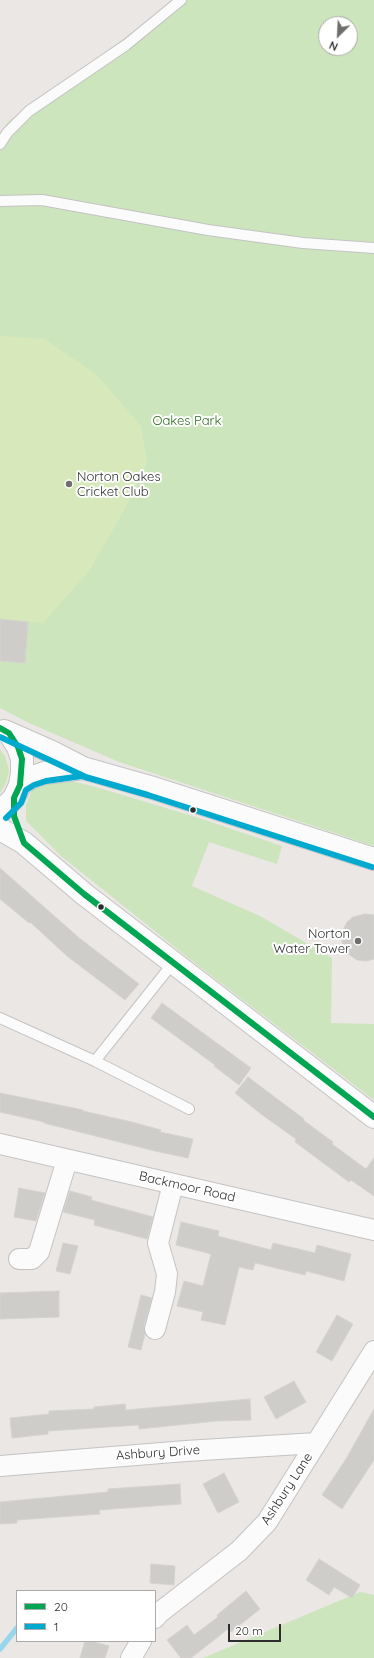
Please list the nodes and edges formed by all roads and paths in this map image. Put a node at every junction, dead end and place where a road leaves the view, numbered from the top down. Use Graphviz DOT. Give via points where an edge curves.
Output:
graph roads {
  1 [pos="181,0"];
  2 [pos="0,144"];
  3 [pos="0,201"];
  4 [pos="374,248"];
  5 [pos="4,731"];
  6 [pos="83,768"];
  7 [pos="12,798"];
  8 [pos="0,829"];
  9 [pos="24,843"];
  10 [pos="374,859"];
  11 [pos="173,963"];
  12 [pos="0,1018"];
  13 [pos="95,1061"];
  14 [pos="189,1109"];
  15 [pos="374,1117"];
  16 [pos="0,1144"];
  17 [pos="67,1160"];
  18 [pos="173,1184"];
  19 [pos="374,1230"];
  20 [pos="19,1259"];
  21 [pos="155,1329"];
  22 [pos="374,1351"];
  23 [pos="316,1443"];
  24 [pos="0,1466"];
  25 [pos="156,1617"];
  26 [pos="139,1642"];
  27 [pos="131,1658"];
  1 -- 2 [label="lane" via="126,45 29,111"];
  3 -- 4 [label="lane" via="42,200 208,230 303,243"];
  5 -- 6 [label="street"];
  5 -- 7 [label="street" via="18,747 22,759 22,773"];
  6 -- 7 [label="street" via="44,773 30,778"];
  6 -- 10 [label="street" via="150,786"];
  7 -- 9 [label="street" via="15,823"];
  8 -- 9 [label="street"];
  9 -- 11 [label="street" via="84,894"];
  11 -- 13 [label="lane"];
  11 -- 15 [label="street"];
  12 -- 13 [label="lane"];
  13 -- 14 [label="lane"];
  16 -- 17 [label="street, Backmoor Road"];
  17 -- 18 [label="street, Backmoor Road"];
  17 -- 20 [label="street" via="39,1252 32,1259"];
  18 -- 19 [label="street, Backmoor Road"];
  18 -- 21 [label="street" via="158,1243 167,1274"];
  22 -- 23 [label="street, Ashbury Lane"];
  23 -- 24 [label="street, Ashbury Drive"];
  23 -- 25 [label="street, Ashbury Lane" via="267,1522 239,1551"];
  26 -- 27 [label="street"];
}
